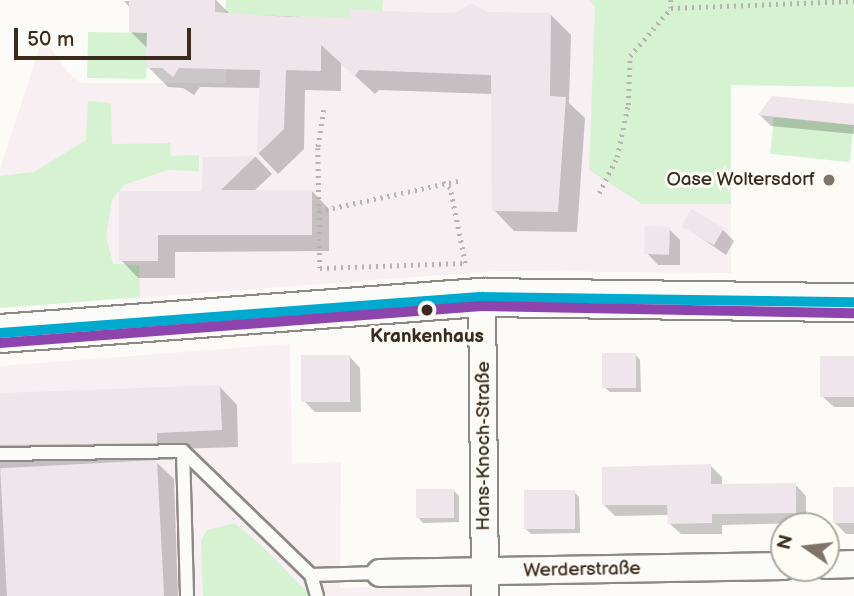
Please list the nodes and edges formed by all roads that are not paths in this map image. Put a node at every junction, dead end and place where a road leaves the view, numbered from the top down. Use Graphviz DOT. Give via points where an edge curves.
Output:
graph roads {
  1 [pos="482,297"];
  2 [pos="854,302"];
  3 [pos="0,333"];
  4 [pos="183,451"];
  5 [pos="0,454"];
  6 [pos="770,567"];
  7 [pos="380,573"];
  8 [pos="311,575"];
  9 [pos="485,584"];
  10 [pos="187,596"];
  11 [pos="317,596"];
  1 -- 2 [label="street"];
  1 -- 3 [label="street"];
  1 -- 9 [label="street, Hans-Knoch-Straße"];
  4 -- 5 [label="lane"];
  4 -- 8 [label="lane"];
  4 -- 10 [label="lane"];
  6 -- 9 [label="street, Werderstraße"];
  7 -- 8 [label="lane"];
  7 -- 9 [label="street, Werderstraße"];
  8 -- 11 [label="lane"];
}
